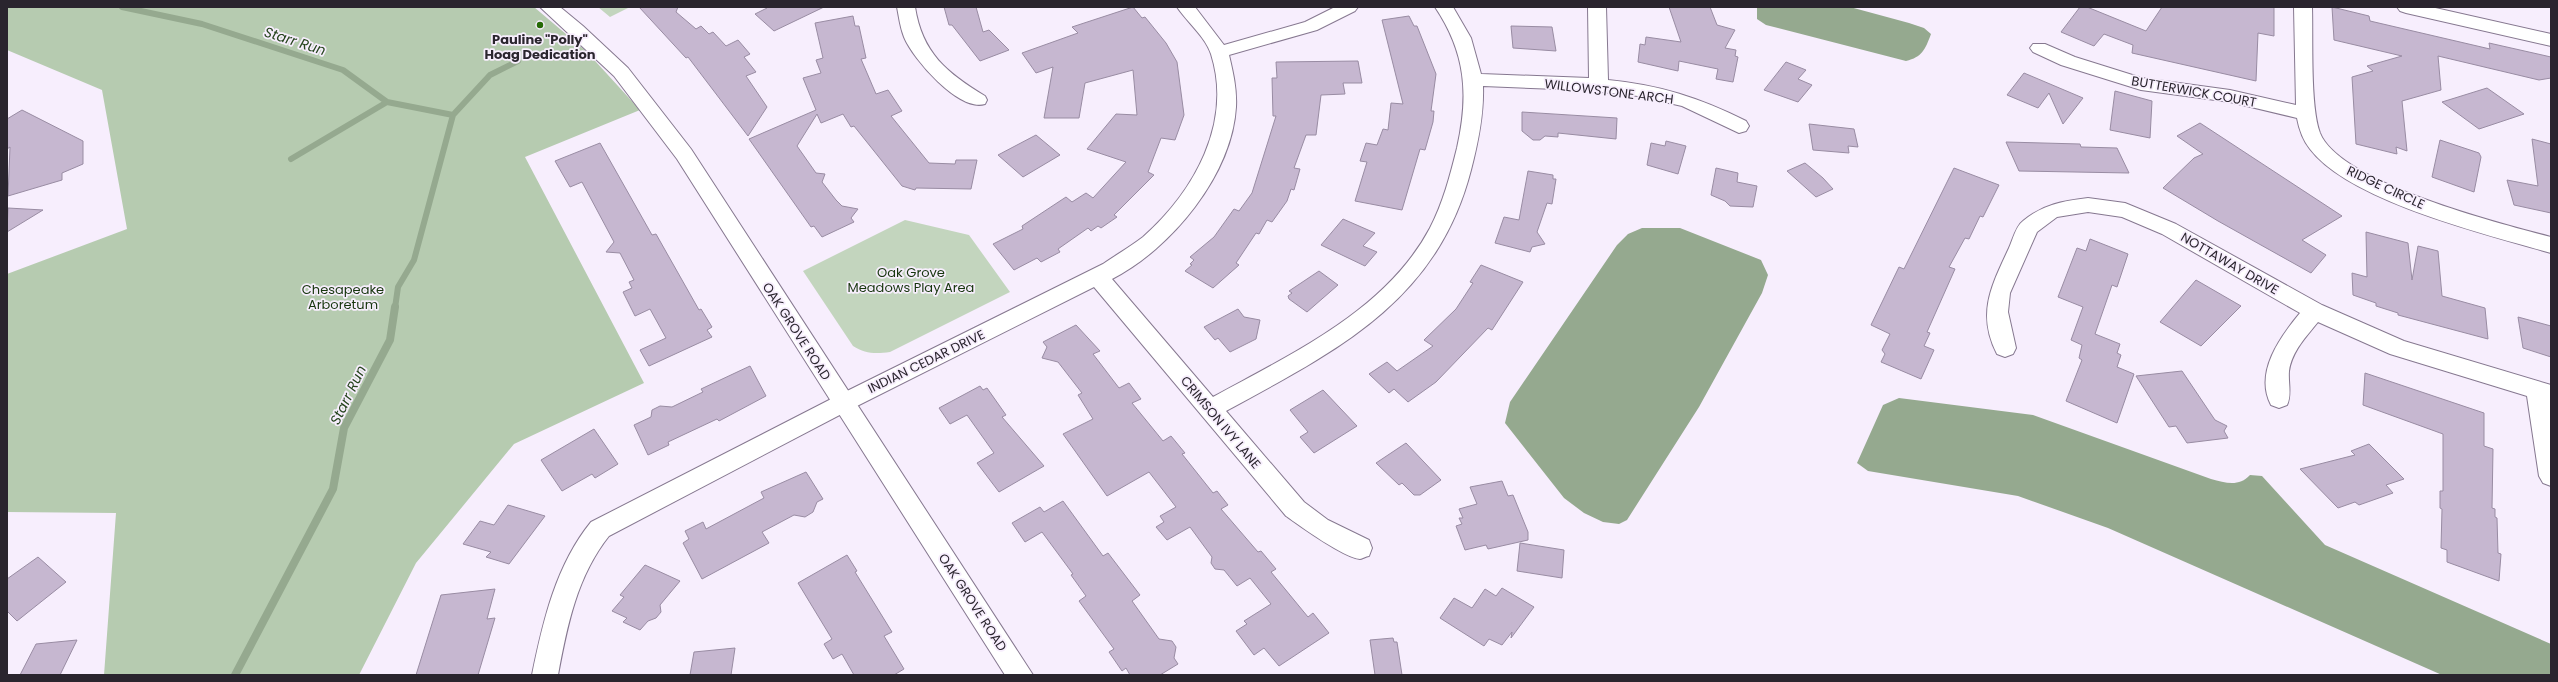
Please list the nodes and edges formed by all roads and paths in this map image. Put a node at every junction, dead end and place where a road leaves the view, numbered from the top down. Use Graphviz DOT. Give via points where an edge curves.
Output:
graph roads {
  1 [pos="549,7"];
  2 [pos="906,7"];
  3 [pos="1186,7"];
  4 [pos="1349,7"];
  5 [pos="1444,7"];
  6 [pos="1597,7"];
  7 [pos="2303,7"];
  8 [pos="2406,7"];
  9 [pos="2551,40"];
  10 [pos="2039,48"];
  11 [pos="1220,52"];
  12 [pos="1474,80"];
  13 [pos="1598,87"];
  14 [pos="978,100"];
  15 [pos="2306,114"];
  16 [pos="1739,126"];
  17 [pos="2551,245"];
  18 [pos="1097,276"];
  19 [pos="2314,311"];
  20 [pos="2005,348"];
  21 [pos="2544,392"];
  22 [pos="2279,399"];
  23 [pos="845,402"];
  24 [pos="1210,409"];
  25 [pos="2551,476"];
  26 [pos="1360,548"];
  27 [pos="545,675"];
  28 [pos="1020,675"];
  1 -- 23 [label="street, OAK GROVE ROAD" via="621,72 657,116"];
  2 -- 14 [label="street" via="907,22 916,44 930,65 951,84"];
  3 -- 11 [label="street, INDIAN CEDAR DRIVE"];
  4 -- 11 [label="street" via="1311,26"];
  5 -- 12 [label="street" via="1461,34 1471,62"];
  6 -- 13 [label="street"];
  7 -- 15 [label="street, RIDGE CIRCLE"];
  8 -- 9 [label="street"];
  10 -- 15 [label="street, BUTTERWICK COURT" via="2068,61 2141,84 2230,96"];
  11 -- 18 [label="street, INDIAN CEDAR DRIVE" via="1227,109 1223,134 1206,173 1174,218 1149,243"];
  12 -- 13 [label="street, WILLOWSTONE ARCH" via="1554,82"];
  12 -- 24 [label="street" via="1475,101 1460,174 1447,213 1423,256 1380,302 1313,354"];
  13 -- 16 [label="street, WILLOWSTONE ARCH" via="1668,96 1691,103"];
  15 -- 17 [label="street, RIDGE CIRCLE" via="2308,130 2317,146 2355,176 2439,211"];
  18 -- 23 [label="street, INDIAN CEDAR DRIVE"];
  18 -- 24 [label="street, CRIMSON IVY LANE"];
  19 -- 20 [label="street, NOTTAWAY DRIVE" via="2169,229 2134,213 2088,205 2064,208 2038,218 2029,227 1999,293 1997,312"];
  19 -- 21 [label="street, NOTTAWAY DRIVE" via="2398,348"];
  19 -- 22 [label="street" via="2284,349 2278,364"];
  21 -- 25 [label="street"];
  23 -- 27 [label="street, INDIAN CEDAR DRIVE" via="600,530 591,538 576,563"];
  23 -- 28 [label="street, OAK GROVE ROAD"];
  24 -- 26 [label="street, CRIMSON IVY LANE" via="1295,509 1319,527"];
}
